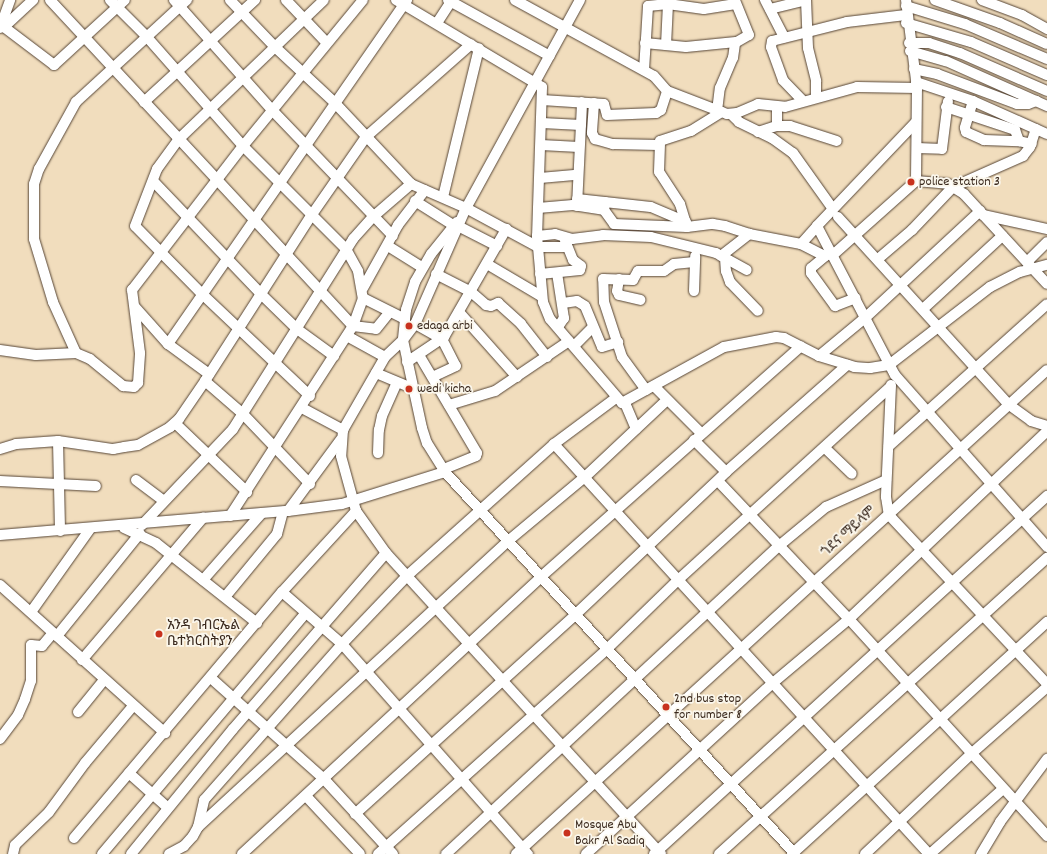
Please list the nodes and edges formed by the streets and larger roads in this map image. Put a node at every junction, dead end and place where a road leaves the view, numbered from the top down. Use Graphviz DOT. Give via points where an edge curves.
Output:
graph roads {
  1 [pos="10,0"];
  2 [pos="33,0"];
  3 [pos="50,0"];
  4 [pos="125,0"];
  5 [pos="230,0"];
  6 [pos="255,0"];
  7 [pos="286,0"];
  8 [pos="324,0"];
  9 [pos="362,0"];
  10 [pos="450,0"];
  11 [pos="515,0"];
  12 [pos="580,0"];
  13 [pos="806,0"];
  14 [pos="936,0"];
  15 [pos="983,0"];
  16 [pos="180,2"];
  17 [pos="403,2"];
  18 [pos="736,2"];
  19 [pos="664,3"];
  20 [pos="113,4"];
  21 [pos="767,4"];
  22 [pos="906,11"];
  23 [pos="242,13"];
  24 [pos="304,21"];
  25 [pos="437,23"];
  26 [pos="2,27"];
  27 [pos="565,28"];
  28 [pos="1047,29"];
  29 [pos="808,33"];
  30 [pos="146,36"];
  31 [pos="83,37"];
  32 [pos="784,37"];
  33 [pos="736,42"];
  34 [pos="211,43"];
  35 [pos="327,43"];
  36 [pos="645,43"];
  37 [pos="1047,44"];
  38 [pos="666,45"];
  39 [pos="475,46"];
  40 [pos="275,47"];
  41 [pos="910,47"];
  42 [pos="550,56"];
  43 [pos="1047,59"];
  44 [pos="111,68"];
  45 [pos="914,69"];
  46 [pos="644,70"];
  47 [pos="177,72"];
  48 [pos="302,73"];
  49 [pos="1047,75"];
  50 [pos="242,78"];
  51 [pos="535,83"];
  52 [pos="1029,83"];
  53 [pos="916,85"];
  54 [pos="667,91"];
  55 [pos="1047,91"];
  56 [pos="950,93"];
  57 [pos="1023,95"];
  58 [pos="816,97"];
  59 [pos="542,100"];
  60 [pos="1003,100"];
  61 [pos="803,101"];
  62 [pos="973,101"];
  63 [pos="1036,101"];
  64 [pos="144,102"];
  65 [pos="582,102"];
  66 [pos="335,103"];
  67 [pos="594,103"];
  68 [pos="1047,106"];
  69 [pos="777,107"];
  70 [pos="946,107"];
  71 [pos="212,109"];
  72 [pos="273,111"];
  73 [pos="719,112"];
  74 [pos="997,112"];
  75 [pos="732,115"];
  76 [pos="969,116"];
  77 [pos="916,122"];
  78 [pos="542,124"];
  79 [pos="581,124"];
  80 [pos="592,124"];
  81 [pos="777,126"];
  82 [pos="1036,129"];
  83 [pos="758,132"];
  84 [pos="1047,134"];
  85 [pos="366,137"];
  86 [pos="178,140"];
  87 [pos="837,141"];
  88 [pos="1018,141"];
  89 [pos="306,144"];
  90 [pos="1032,144"];
  91 [pos="542,145"];
  92 [pos="659,145"];
  93 [pos="243,146"];
  94 [pos="579,147"];
  95 [pos="917,148"];
  96 [pos="577,175"];
  97 [pos="336,178"];
  98 [pos="540,178"];
  99 [pos="216,181"];
  100 [pos="916,181"];
  101 [pos="154,182"];
  102 [pos="279,183"];
  103 [pos="411,184"];
  104 [pos="953,187"];
  105 [pos="426,190"];
  106 [pos="443,197"];
  107 [pos="414,201"];
  108 [pos="577,203"];
  109 [pos="604,206"];
  110 [pos="466,208"];
  111 [pos="538,208"];
  112 [pos="836,213"];
  113 [pos="982,213"];
  114 [pos="311,216"];
  115 [pos="374,216"];
  116 [pos="190,218"];
  117 [pos="253,221"];
  118 [pos="457,223"];
  119 [pos="687,225"];
  120 [pos="652,226"];
  121 [pos="817,226"];
  122 [pos="506,229"];
  123 [pos="1047,229"];
  124 [pos="749,234"];
  125 [pos="854,234"];
  126 [pos="393,236"];
  127 [pos="537,236"];
  128 [pos="1002,236"];
  129 [pos="651,238"];
  130 [pos="565,242"];
  131 [pos="1047,242"];
  132 [pos="801,244"];
  133 [pos="388,246"];
  134 [pos="497,246"];
  135 [pos="538,247"];
  136 [pos="696,248"];
  137 [pos="346,250"];
  138 [pos="162,254"];
  139 [pos="830,254"];
  140 [pos="287,256"];
  141 [pos="723,257"];
  142 [pos="227,258"];
  143 [pos="878,260"];
  144 [pos="694,262"];
  145 [pos="487,264"];
  146 [pos="1030,265"];
  147 [pos="1047,265"];
  148 [pos="422,267"];
  149 [pos="746,270"];
  150 [pos="557,273"];
  151 [pos="436,274"];
  152 [pos="540,274"];
  153 [pos="619,279"];
  154 [pos="1047,284"];
  155 [pos="900,285"];
  156 [pos="321,291"];
  157 [pos="470,291"];
  158 [pos="694,291"];
  159 [pos="363,293"];
  160 [pos="202,294"];
  161 [pos="262,295"];
  162 [pos="542,296"];
  163 [pos="856,298"];
  164 [pos="640,300"];
  165 [pos="562,302"];
  166 [pos="604,302"];
  167 [pos="1047,304"];
  168 [pos="135,307"];
  169 [pos="923,309"];
  170 [pos="758,311"];
  171 [pos="390,312"];
  172 [pos="459,312"];
  173 [pos="588,312"];
  174 [pos="866,318"];
  175 [pos="405,319"];
  176 [pos="415,324"];
  177 [pos="353,326"];
  178 [pos="558,327"];
  179 [pos="940,327"];
  180 [pos="592,328"];
  181 [pos="298,329"];
  182 [pos="239,330"];
  183 [pos="347,336"];
  184 [pos="442,339"];
  185 [pos="403,340"];
  186 [pos="618,342"];
  187 [pos="572,343"];
  188 [pos="168,344"];
  189 [pos="801,346"];
  190 [pos="0,350"];
  191 [pos="76,353"];
  192 [pos="419,355"];
  193 [pos="334,356"];
  194 [pos="819,356"];
  195 [pos="385,357"];
  196 [pos="547,357"];
  197 [pos="407,362"];
  198 [pos="275,364"];
  199 [pos="847,365"];
  200 [pos="889,365"];
  201 [pos="976,367"];
  202 [pos="1047,370"];
  203 [pos="376,373"];
  204 [pos="894,375"];
  205 [pos="207,377"];
  206 [pos="432,377"];
  207 [pos="517,377"];
  208 [pos="396,384"];
  209 [pos="890,387"];
  210 [pos="650,388"];
  211 [pos="414,389"];
  212 [pos="310,396"];
  213 [pos="667,400"];
  214 [pos="621,401"];
  215 [pos="1008,404"];
  216 [pos="449,405"];
  217 [pos="302,408"];
  218 [pos="927,412"];
  219 [pos="243,414"];
  220 [pos="175,423"];
  221 [pos="1047,426"];
  222 [pos="636,429"];
  223 [pos="1047,431"];
  224 [pos="342,435"];
  225 [pos="698,436"];
  226 [pos="58,441"];
  227 [pos="554,444"];
  228 [pos="275,446"];
  229 [pos="889,446"];
  230 [pos="825,448"];
  231 [pos="0,449"];
  232 [pos="960,450"];
  233 [pos="378,453"];
  234 [pos="208,456"];
  235 [pos="444,471"];
  236 [pos="726,472"];
  237 [pos="852,474"];
  238 [pos="586,476"];
  239 [pos="136,480"];
  240 [pos="886,480"];
  241 [pos="0,481"];
  242 [pos="718,481"];
  243 [pos="58,483"];
  244 [pos="990,483"];
  245 [pos="310,484"];
  246 [pos="96,486"];
  247 [pos="247,492"];
  248 [pos="1047,496"];
  249 [pos="164,501"];
  250 [pos="354,506"];
  251 [pos="480,509"];
  252 [pos="285,512"];
  253 [pos="616,512"];
  254 [pos="261,514"];
  255 [pos="750,514"];
  256 [pos="889,515"];
  257 [pos="230,516"];
  258 [pos="203,518"];
  259 [pos="1022,519"];
  260 [pos="90,529"];
  261 [pos="141,529"];
  262 [pos="60,531"];
  263 [pos="0,535"];
  264 [pos="508,541"];
  265 [pos="780,545"];
  266 [pos="647,546"];
  267 [pos="1047,547"];
  268 [pos="921,549"];
  269 [pos="386,553"];
  270 [pos="171,554"];
  271 [pos="1047,558"];
  272 [pos="406,576"];
  273 [pos="542,576"];
  274 [pos="203,580"];
  275 [pos="678,580"];
  276 [pos="814,583"];
  277 [pos="952,583"];
  278 [pos="0,585"];
  279 [pos="282,592"];
  280 [pos="225,598"];
  281 [pos="437,608"];
  282 [pos="31,612"];
  283 [pos="708,613"];
  284 [pos="305,614"];
  285 [pos="983,614"];
  286 [pos="575,615"];
  287 [pos="849,619"];
  288 [pos="1047,622"];
  289 [pos="257,623"];
  290 [pos="321,627"];
  291 [pos="55,635"];
  292 [pos="470,643"];
  293 [pos="342,644"];
  294 [pos="743,648"];
  295 [pos="607,649"];
  296 [pos="1016,650"];
  297 [pos="879,651"];
  298 [pos="82,660"];
  299 [pos="367,673"];
  300 [pos="211,678"];
  301 [pos="636,679"];
  302 [pos="104,680"];
  303 [pos="503,680"];
  304 [pos="774,682"];
  305 [pos="908,684"];
  306 [pos="1047,684"];
  307 [pos="1047,687"];
  308 [pos="233,699"];
  309 [pos="133,706"];
  310 [pos="399,709"];
  311 [pos="78,712"];
  312 [pos="248,712"];
  313 [pos="533,714"];
  314 [pos="669,714"];
  315 [pos="940,717"];
  316 [pos="805,718"];
  317 [pos="269,728"];
  318 [pos="165,733"];
  319 [pos="0,739"];
  320 [pos="288,745"];
  321 [pos="562,746"];
  322 [pos="430,747"];
  323 [pos="834,750"];
  324 [pos="702,751"];
  325 [pos="971,754"];
  326 [pos="1047,759"];
  327 [pos="128,773"];
  328 [pos="324,779"];
  329 [pos="460,779"];
  330 [pos="596,782"];
  331 [pos="733,784"];
  332 [pos="867,785"];
  333 [pos="1003,789"];
  334 [pos="154,795"];
  335 [pos="306,796"];
  336 [pos="1015,802"];
  337 [pos="168,808"];
  338 [pos="490,813"];
  339 [pos="355,814"];
  340 [pos="761,816"];
  341 [pos="628,817"];
  342 [pos="900,822"];
  343 [pos="198,827"];
  344 [pos="1047,836"];
  345 [pos="74,838"];
  346 [pos="390,851"];
  347 [pos="522,852"];
  348 [pos="657,853"];
  349 [pos="13,854"];
  350 [pos="102,854"];
  351 [pos="131,854"];
  352 [pos="169,854"];
  353 [pos="242,854"];
  354 [pos="360,854"];
  355 [pos="378,854"];
  356 [pos="446,854"];
  357 [pos="586,854"];
  358 [pos="719,854"];
  359 [pos="793,854"];
  360 [pos="865,854"];
  361 [pos="929,854"];
  362 [pos="981,854"];
  1 -- 26 [label="street"];
  2 -- 26 [label="street"];
  3 -- 31 [label="street"];
  4 -- 20 [label="street"];
  5 -- 23 [label="street"];
  6 -- 23 [label="street"];
  7 -- 24 [label="street"];
  8 -- 24 [label="street"];
  9 -- 35 [label="street"];
  10 -- 25 [label="street"];
  10 -- 42 [label="street"];
  11 -- 27 [label="street"];
  12 -- 27 [label="street"];
  13 -- 21 [label="street"];
  13 -- 29 [label="street"];
  14 -- 37 [label="street" via="1000,23"];
  15 -- 28 [label="street" via="1022,15"];
  16 -- 30 [label="street"];
  16 -- 34 [label="street"];
  17 -- 25 [label="street"];
  17 -- 66 [label="street"];
  18 -- 19 [label="street" via="704,9"];
  18 -- 33 [label="street" via="749,33 747,38"];
  19 -- 36 [label="street" via="648,6"];
  19 -- 38 [label="street"];
  20 -- 30 [label="street"];
  20 -- 31 [label="street"];
  21 -- 32 [label="street"];
  22 -- 29 [label="street" via="847,22"];
  22 -- 41 [label="street"];
  22 -- 43 [label="street" via="965,24"];
  22 -- 49 [label="street"];
  23 -- 34 [label="street"];
  23 -- 40 [label="street"];
  24 -- 35 [label="street"];
  24 -- 40 [label="street"];
  25 -- 39 [label="street"];
  26 -- 31 [label="street" via="54,65"];
  27 -- 42 [label="street"];
  27 -- 46 [label="street"];
  29 -- 32 [label="street"];
  29 -- 58 [label="street"];
  30 -- 44 [label="street"];
  30 -- 47 [label="street"];
  31 -- 44 [label="street"];
  32 -- 61 [label="street" via="772,41 771,47 783,80"];
  33 -- 38 [label="street" via="686,47"];
  33 -- 73 [label="street" via="733,58 720,88"];
  34 -- 47 [label="street"];
  34 -- 50 [label="street"];
  35 -- 48 [label="street"];
  36 -- 38 [label="street"];
  36 -- 46 [label="street"];
  39 -- 51 [label="street"];
  39 -- 85 [label="street"];
  39 -- 106 [label="street"];
  40 -- 48 [label="street"];
  40 -- 50 [label="street"];
  41 -- 45 [label="street"];
  41 -- 52 [label="street" via="929,44 960,53"];
  41 -- 57 [label="street"];
  42 -- 51 [label="street"];
  44 -- 64 [label="street"];
  44 -- 191 [label="street" via="76,102 39,169 34,184 34,239 53,302"];
  45 -- 53 [label="street"];
  45 -- 60 [label="street" via="937,74"];
  46 -- 54 [label="street" via="654,76"];
  47 -- 64 [label="street"];
  47 -- 71 [label="street"];
  48 -- 66 [label="street"];
  48 -- 72 [label="street"];
  50 -- 71 [label="street"];
  50 -- 72 [label="street"];
  51 -- 59 [label="street" via="542,87"];
  51 -- 110 [label="street"];
  52 -- 55 [label="street"];
  52 -- 57 [label="street"];
  53 -- 56 [label="street"];
  53 -- 58 [label="street" via="857,87"];
  53 -- 77 [label="street"];
  54 -- 67 [label="street" via="659,112 607,115 606,105"];
  54 -- 73 [label="street"];
  56 -- 62 [label="street"];
  56 -- 70 [label="street"];
  57 -- 63 [label="street"];
  58 -- 61 [label="street"];
  59 -- 65 [label="street"];
  59 -- 78 [label="street"];
  60 -- 63 [label="street" via="1024,105"];
  60 -- 74 [label="street"];
  61 -- 69 [label="street"];
  62 -- 74 [label="street"];
  62 -- 76 [label="street"];
  63 -- 68 [label="street"];
  64 -- 86 [label="street"];
  65 -- 67 [label="street"];
  65 -- 79 [label="street"];
  66 -- 85 [label="street"];
  66 -- 89 [label="street"];
  67 -- 80 [label="street"];
  69 -- 75 [label="street" via="758,104"];
  69 -- 81 [label="street"];
  70 -- 76 [label="street"];
  70 -- 95 [label="street" via="942,149"];
  71 -- 86 [label="street"];
  71 -- 93 [label="street"];
  72 -- 89 [label="street"];
  72 -- 93 [label="street"];
  73 -- 75 [label="street"];
  73 -- 92 [label="street" via="691,131 663,139"];
  74 -- 82 [label="street"];
  75 -- 83 [label="street" via="739,122"];
  76 -- 88 [label="street" via="1015,130"];
  76 -- 88 [label="street" via="964,130 973,136 990,141"];
  77 -- 95 [label="street"];
  77 -- 112 [label="street"];
  78 -- 79 [label="street"];
  78 -- 91 [label="street"];
  79 -- 80 [label="street"];
  79 -- 94 [label="street"];
  80 -- 92 [label="street" via="593,136 602,142"];
  81 -- 83 [label="street"];
  81 -- 87 [label="street" via="802,129"];
  82 -- 84 [label="street"];
  82 -- 90 [label="street"];
  83 -- 112 [label="street" via="793,153"];
  85 -- 97 [label="street"];
  85 -- 103 [label="street"];
  86 -- 99 [label="street"];
  86 -- 101 [label="street" via="160,163"];
  88 -- 90 [label="street"];
  89 -- 97 [label="street"];
  89 -- 102 [label="street"];
  90 -- 104 [label="street" via="1023,156"];
  91 -- 94 [label="street"];
  91 -- 98 [label="street"];
  92 -- 119 [label="street" via="659,172 676,196"];
  93 -- 99 [label="street"];
  93 -- 102 [label="street"];
  94 -- 96 [label="street"];
  95 -- 100 [label="street"];
  96 -- 98 [label="street"];
  96 -- 108 [label="street"];
  97 -- 114 [label="street"];
  97 -- 115 [label="street"];
  98 -- 111 [label="street"];
  99 -- 116 [label="street"];
  99 -- 117 [label="street"];
  100 -- 104 [label="street"];
  100 -- 125 [label="street"];
  101 -- 116 [label="street"];
  101 -- 138 [label="street" via="135,226"];
  102 -- 114 [label="street"];
  102 -- 117 [label="street"];
  103 -- 105 [label="street"];
  103 -- 115 [label="street"];
  104 -- 113 [label="street"];
  104 -- 143 [label="street" via="918,225"];
  105 -- 106 [label="street"];
  105 -- 107 [label="street"];
  106 -- 110 [label="street"];
  107 -- 118 [label="street"];
  107 -- 126 [label="street"];
  108 -- 109 [label="street"];
  108 -- 111 [label="street"];
  109 -- 119 [label="street" via="651,208"];
  109 -- 120 [label="street" via="614,224"];
  110 -- 118 [label="street"];
  110 -- 122 [label="street"];
  111 -- 127 [label="street"];
  112 -- 121 [label="street"];
  112 -- 125 [label="street"];
  113 -- 123 [label="street"];
  113 -- 128 [label="street"];
  113 -- 155 [label="street"];
  114 -- 137 [label="street"];
  114 -- 140 [label="street"];
  115 -- 126 [label="street"];
  115 -- 137 [label="street"];
  116 -- 138 [label="street"];
  116 -- 142 [label="street"];
  117 -- 140 [label="street"];
  117 -- 142 [label="street"];
  118 -- 134 [label="street"];
  118 -- 148 [label="street"];
  118 -- 151 [label="street"];
  119 -- 120 [label="street"];
  119 -- 124 [label="street" via="713,224"];
  120 -- 129 [label="street"];
  121 -- 132 [label="street"];
  121 -- 139 [label="street"];
  122 -- 134 [label="street"];
  122 -- 135 [label="street"];
  124 -- 132 [label="street"];
  124 -- 141 [label="street"];
  125 -- 139 [label="street"];
  125 -- 143 [label="street"];
  126 -- 133 [label="street"];
  127 -- 130 [label="street" via="554,234"];
  127 -- 135 [label="street"];
  128 -- 146 [label="street"];
  128 -- 169 [label="street"];
  129 -- 130 [label="street" via="603,235"];
  129 -- 136 [label="street"];
  130 -- 135 [label="street"];
  130 -- 150 [label="street" via="573,260 580,264 581,269"];
  131 -- 146 [label="street"];
  132 -- 139 [label="street"];
  133 -- 148 [label="street"];
  133 -- 159 [label="street"];
  134 -- 145 [label="street"];
  135 -- 152 [label="street"];
  136 -- 141 [label="street"];
  136 -- 144 [label="street"];
  137 -- 156 [label="street"];
  137 -- 159 [label="street" via="358,271"];
  138 -- 160 [label="street"];
  138 -- 168 [label="street" via="132,290"];
  139 -- 163 [label="street"];
  139 -- 163 [label="street" via="810,271 835,306"];
  140 -- 156 [label="street"];
  140 -- 161 [label="street"];
  141 -- 149 [label="street"];
  141 -- 170 [label="street" via="730,282"];
  142 -- 160 [label="street"];
  142 -- 161 [label="street"];
  143 -- 155 [label="street"];
  144 -- 153 [label="street" via="674,264 664,271 638,271 633,280"];
  144 -- 158 [label="street"];
  145 -- 157 [label="street"];
  145 -- 162 [label="street"];
  146 -- 147 [label="street"];
  146 -- 154 [label="street"];
  146 -- 179 [label="street" via="990,287"];
  148 -- 175 [label="street" via="409,298"];
  150 -- 152 [label="street"];
  150 -- 165 [label="street"];
  151 -- 157 [label="street"];
  151 -- 176 [label="street"];
  152 -- 162 [label="street"];
  153 -- 164 [label="street" via="619,295"];
  153 -- 166 [label="street" via="603,279"];
  155 -- 169 [label="street"];
  155 -- 174 [label="street"];
  156 -- 177 [label="street"];
  156 -- 181 [label="street"];
  157 -- 172 [label="street"];
  157 -- 196 [label="street" via="486,305 491,306 497,302 507,310"];
  159 -- 171 [label="street"];
  159 -- 177 [label="street"];
  160 -- 182 [label="street"];
  160 -- 188 [label="street"];
  161 -- 181 [label="street"];
  161 -- 182 [label="street"];
  162 -- 178 [label="street" via="546,312"];
  163 -- 174 [label="street"];
  165 -- 173 [label="street" via="579,302"];
  165 -- 178 [label="street" via="564,318"];
  166 -- 173 [label="street"];
  166 -- 186 [label="street"];
  167 -- 201 [label="street"];
  168 -- 188 [label="street"];
  168 -- 191 [label="street" via="140,353 138,383 134,387 123,386 90,358"];
  169 -- 179 [label="street"];
  171 -- 175 [label="street"];
  171 -- 177 [label="street" via="376,328"];
  172 -- 184 [label="street"];
  172 -- 207 [label="street"];
  173 -- 180 [label="street"];
  174 -- 194 [label="street"];
  174 -- 200 [label="street"];
  175 -- 185 [label="street"];
  176 -- 184 [label="street"];
  176 -- 185 [label="street"];
  177 -- 183 [label="street"];
  178 -- 187 [label="street"];
  179 -- 200 [label="street"];
  179 -- 201 [label="street"];
  180 -- 186 [label="street" via="603,348"];
  180 -- 187 [label="street"];
  181 -- 193 [label="street"];
  181 -- 198 [label="street"];
  182 -- 198 [label="street"];
  182 -- 205 [label="street"];
  183 -- 193 [label="street"];
  183 -- 195 [label="street"];
  184 -- 192 [label="street"];
  184 -- 206 [label="street" via="456,367"];
  185 -- 195 [label="street"];
  185 -- 197 [label="street"];
  186 -- 210 [label="street" via="624,359"];
  187 -- 196 [label="street"];
  187 -- 214 [label="street"];
  188 -- 205 [label="street"];
  189 -- 194 [label="street"];
  189 -- 210 [label="street" via="779,337 731,345"];
  189 -- 225 [label="street"];
  190 -- 191 [label="street" via="25,355"];
  192 -- 197 [label="street"];
  192 -- 206 [label="street"];
  193 -- 212 [label="street"];
  194 -- 199 [label="street"];
  195 -- 203 [label="street"];
  196 -- 207 [label="street"];
  197 -- 211 [label="street"];
  198 -- 212 [label="street"];
  198 -- 219 [label="street"];
  199 -- 200 [label="street" via="870,368"];
  199 -- 236 [label="street"];
  200 -- 204 [label="street"];
  201 -- 215 [label="street"];
  201 -- 218 [label="street"];
  202 -- 215 [label="street, ጎደና ማይላም"];
  203 -- 208 [label="street"];
  203 -- 224 [label="street"];
  204 -- 209 [label="street"];
  204 -- 218 [label="street"];
  205 -- 219 [label="street"];
  205 -- 220 [label="street"];
  206 -- 216 [label="street"];
  207 -- 216 [label="street" via="495,391"];
  208 -- 211 [label="street"];
  208 -- 233 [label="street" via="382,416"];
  209 -- 229 [label="street"];
  209 -- 230 [label="street"];
  210 -- 213 [label="street"];
  210 -- 214 [label="street"];
  211 -- 235 [label="street" via="427,443"];
  212 -- 217 [label="street"];
  213 -- 222 [label="street"];
  213 -- 225 [label="street"];
  214 -- 222 [label="street"];
  214 -- 227 [label="street"];
  215 -- 221 [label="street" via="1031,421"];
  215 -- 232 [label="street, ጎደና ማይላም"];
  216 -- 235 [label="street" via="477,455"];
  217 -- 224 [label="street"];
  217 -- 228 [label="street"];
  218 -- 229 [label="street"];
  218 -- 232 [label="street"];
  219 -- 228 [label="street"];
  219 -- 234 [label="street"];
  220 -- 226 [label="street" via="148,440 124,447"];
  220 -- 234 [label="street"];
  222 -- 238 [label="street"];
  223 -- 244 [label="street"];
  224 -- 245 [label="street"];
  224 -- 250 [label="street" via="340,456"];
  225 -- 236 [label="street"];
  225 -- 253 [label="street"];
  226 -- 231 [label="street" via="16,444"];
  226 -- 243 [label="street"];
  227 -- 238 [label="street"];
  227 -- 251 [label="street"];
  228 -- 245 [label="street"];
  228 -- 247 [label="street"];
  229 -- 240 [label="street"];
  230 -- 237 [label="street"];
  230 -- 255 [label="street"];
  232 -- 244 [label="street"];
  232 -- 256 [label="street, ጎደና ማይላም"];
  234 -- 247 [label="street"];
  234 -- 249 [label="street"];
  235 -- 250 [label="street"];
  235 -- 251 [label="street"];
  236 -- 242 [label="street"];
  238 -- 253 [label="street"];
  238 -- 264 [label="street"];
  239 -- 249 [label="street"];
  240 -- 256 [label="street" via="886,507"];
  240 -- 265 [label="street" via="826,507"];
  241 -- 243 [label="street"];
  242 -- 255 [label="street"];
  242 -- 266 [label="street"];
  243 -- 246 [label="street"];
  243 -- 262 [label="street"];
  244 -- 259 [label="street"];
  244 -- 268 [label="street"];
  245 -- 252 [label="street"];
  247 -- 257 [label="street"];
  248 -- 259 [label="street"];
  249 -- 261 [label="street"];
  250 -- 252 [label="street"];
  250 -- 269 [label="street"];
  250 -- 279 [label="street"];
  251 -- 264 [label="street"];
  251 -- 272 [label="street"];
  252 -- 254 [label="street"];
  252 -- 280 [label="street" via="277,534"];
  253 -- 266 [label="street"];
  253 -- 273 [label="street"];
  254 -- 257 [label="street"];
  254 -- 274 [label="street"];
  255 -- 265 [label="street"];
  255 -- 275 [label="street"];
  256 -- 268 [label="street"];
  256 -- 276 [label="street, ጎደና ማይላም"];
  257 -- 258 [label="street"];
  258 -- 261 [label="street"];
  258 -- 270 [label="street"];
  259 -- 267 [label="street"];
  259 -- 277 [label="street"];
  260 -- 261 [label="street" via="120,526"];
  260 -- 262 [label="street"];
  260 -- 282 [label="street"];
  261 -- 270 [label="street"];
  261 -- 291 [label="street"];
  262 -- 263 [label="street"];
  264 -- 273 [label="street"];
  264 -- 281 [label="street"];
  265 -- 276 [label="street"];
  265 -- 283 [label="street"];
  266 -- 275 [label="street"];
  266 -- 286 [label="street"];
  268 -- 277 [label="street"];
  268 -- 287 [label="street"];
  269 -- 272 [label="street"];
  269 -- 290 [label="street"];
  270 -- 274 [label="street"];
  270 -- 298 [label="street"];
  271 -- 285 [label="street"];
  272 -- 281 [label="street"];
  272 -- 293 [label="street"];
  273 -- 286 [label="street"];
  273 -- 292 [label="street"];
  274 -- 280 [label="street"];
  275 -- 283 [label="street"];
  275 -- 295 [label="street"];
  276 -- 287 [label="street"];
  276 -- 294 [label="street, ጎደና ማይላም"];
  277 -- 285 [label="street"];
  277 -- 297 [label="street"];
  278 -- 282 [label="street"];
  279 -- 284 [label="street"];
  279 -- 289 [label="street"];
  280 -- 289 [label="street"];
  281 -- 292 [label="street"];
  281 -- 299 [label="street"];
  282 -- 291 [label="street"];
  283 -- 294 [label="street"];
  283 -- 301 [label="street"];
  284 -- 290 [label="street"];
  284 -- 308 [label="street"];
  285 -- 296 [label="street"];
  285 -- 305 [label="street"];
  286 -- 295 [label="street"];
  286 -- 303 [label="street"];
  287 -- 297 [label="street"];
  287 -- 304 [label="street"];
  288 -- 296 [label="street"];
  289 -- 300 [label="street"];
  290 -- 293 [label="street"];
  290 -- 312 [label="street"];
  291 -- 298 [label="street"];
  291 -- 319 [label="street" via="42,646 31,645 31,681 18,715"];
  292 -- 303 [label="street"];
  292 -- 310 [label="street"];
  293 -- 299 [label="street"];
  293 -- 317 [label="street"];
  294 -- 304 [label="street"];
  294 -- 314 [label="street, ጎደና ማይላም"];
  295 -- 301 [label="street"];
  295 -- 313 [label="street"];
  296 -- 306 [label="street"];
  296 -- 315 [label="street"];
  297 -- 305 [label="street"];
  297 -- 316 [label="street"];
  298 -- 302 [label="street"];
  299 -- 310 [label="street"];
  299 -- 320 [label="street"];
  300 -- 308 [label="street"];
  300 -- 318 [label="street"];
  301 -- 314 [label="street"];
  301 -- 321 [label="street"];
  302 -- 309 [label="street"];
  302 -- 311 [label="street"];
  303 -- 313 [label="street"];
  303 -- 322 [label="street"];
  304 -- 316 [label="street"];
  304 -- 324 [label="street"];
  305 -- 315 [label="street"];
  305 -- 323 [label="street"];
  307 -- 325 [label="street"];
  308 -- 312 [label="street"];
  308 -- 334 [label="street"];
  309 -- 318 [label="street"];
  309 -- 349 [label="street" via="85,763 49,812 14,844"];
  310 -- 322 [label="street"];
  310 -- 328 [label="street"];
  312 -- 317 [label="street"];
  312 -- 337 [label="street"];
  313 -- 321 [label="street"];
  313 -- 329 [label="street"];
  314 -- 324 [label="street"];
  314 -- 330 [label="street, ጎደና ማይላም"];
  315 -- 325 [label="street"];
  315 -- 332 [label="street"];
  316 -- 323 [label="street"];
  316 -- 331 [label="street"];
  317 -- 320 [label="street"];
  317 -- 343 [label="street" via="204,800"];
  318 -- 327 [label="street"];
  320 -- 328 [label="street"];
  320 -- 343 [label="street"];
  321 -- 330 [label="street"];
  321 -- 338 [label="street"];
  322 -- 329 [label="street"];
  322 -- 339 [label="street"];
  323 -- 332 [label="street"];
  323 -- 340 [label="street"];
  324 -- 331 [label="street"];
  324 -- 341 [label="street"];
  325 -- 333 [label="street"];
  325 -- 342 [label="street"];
  326 -- 336 [label="street"];
  327 -- 334 [label="street"];
  327 -- 345 [label="street"];
  328 -- 335 [label="street"];
  328 -- 339 [label="street"];
  329 -- 338 [label="street"];
  329 -- 346 [label="street"];
  330 -- 341 [label="street"];
  330 -- 347 [label="street, ጎደና ማይላም"];
  331 -- 340 [label="street"];
  331 -- 348 [label="street"];
  332 -- 342 [label="street"];
  332 -- 359 [label="street"];
  333 -- 336 [label="street"];
  333 -- 361 [label="street"];
  334 -- 337 [label="street"];
  334 -- 350 [label="street"];
  335 -- 353 [label="street"];
  335 -- 354 [label="street"];
  336 -- 344 [label="street"];
  336 -- 362 [label="street" via="992,833"];
  337 -- 351 [label="street"];
  338 -- 347 [label="street"];
  338 -- 356 [label="street"];
  339 -- 346 [label="street"];
  340 -- 358 [label="street"];
  340 -- 359 [label="street"];
  341 -- 348 [label="street"];
  341 -- 357 [label="street"];
  342 -- 360 [label="street"];
  342 -- 361 [label="street"];
  343 -- 352 [label="street" via="184,846"];
  346 -- 355 [label="street"];
}
